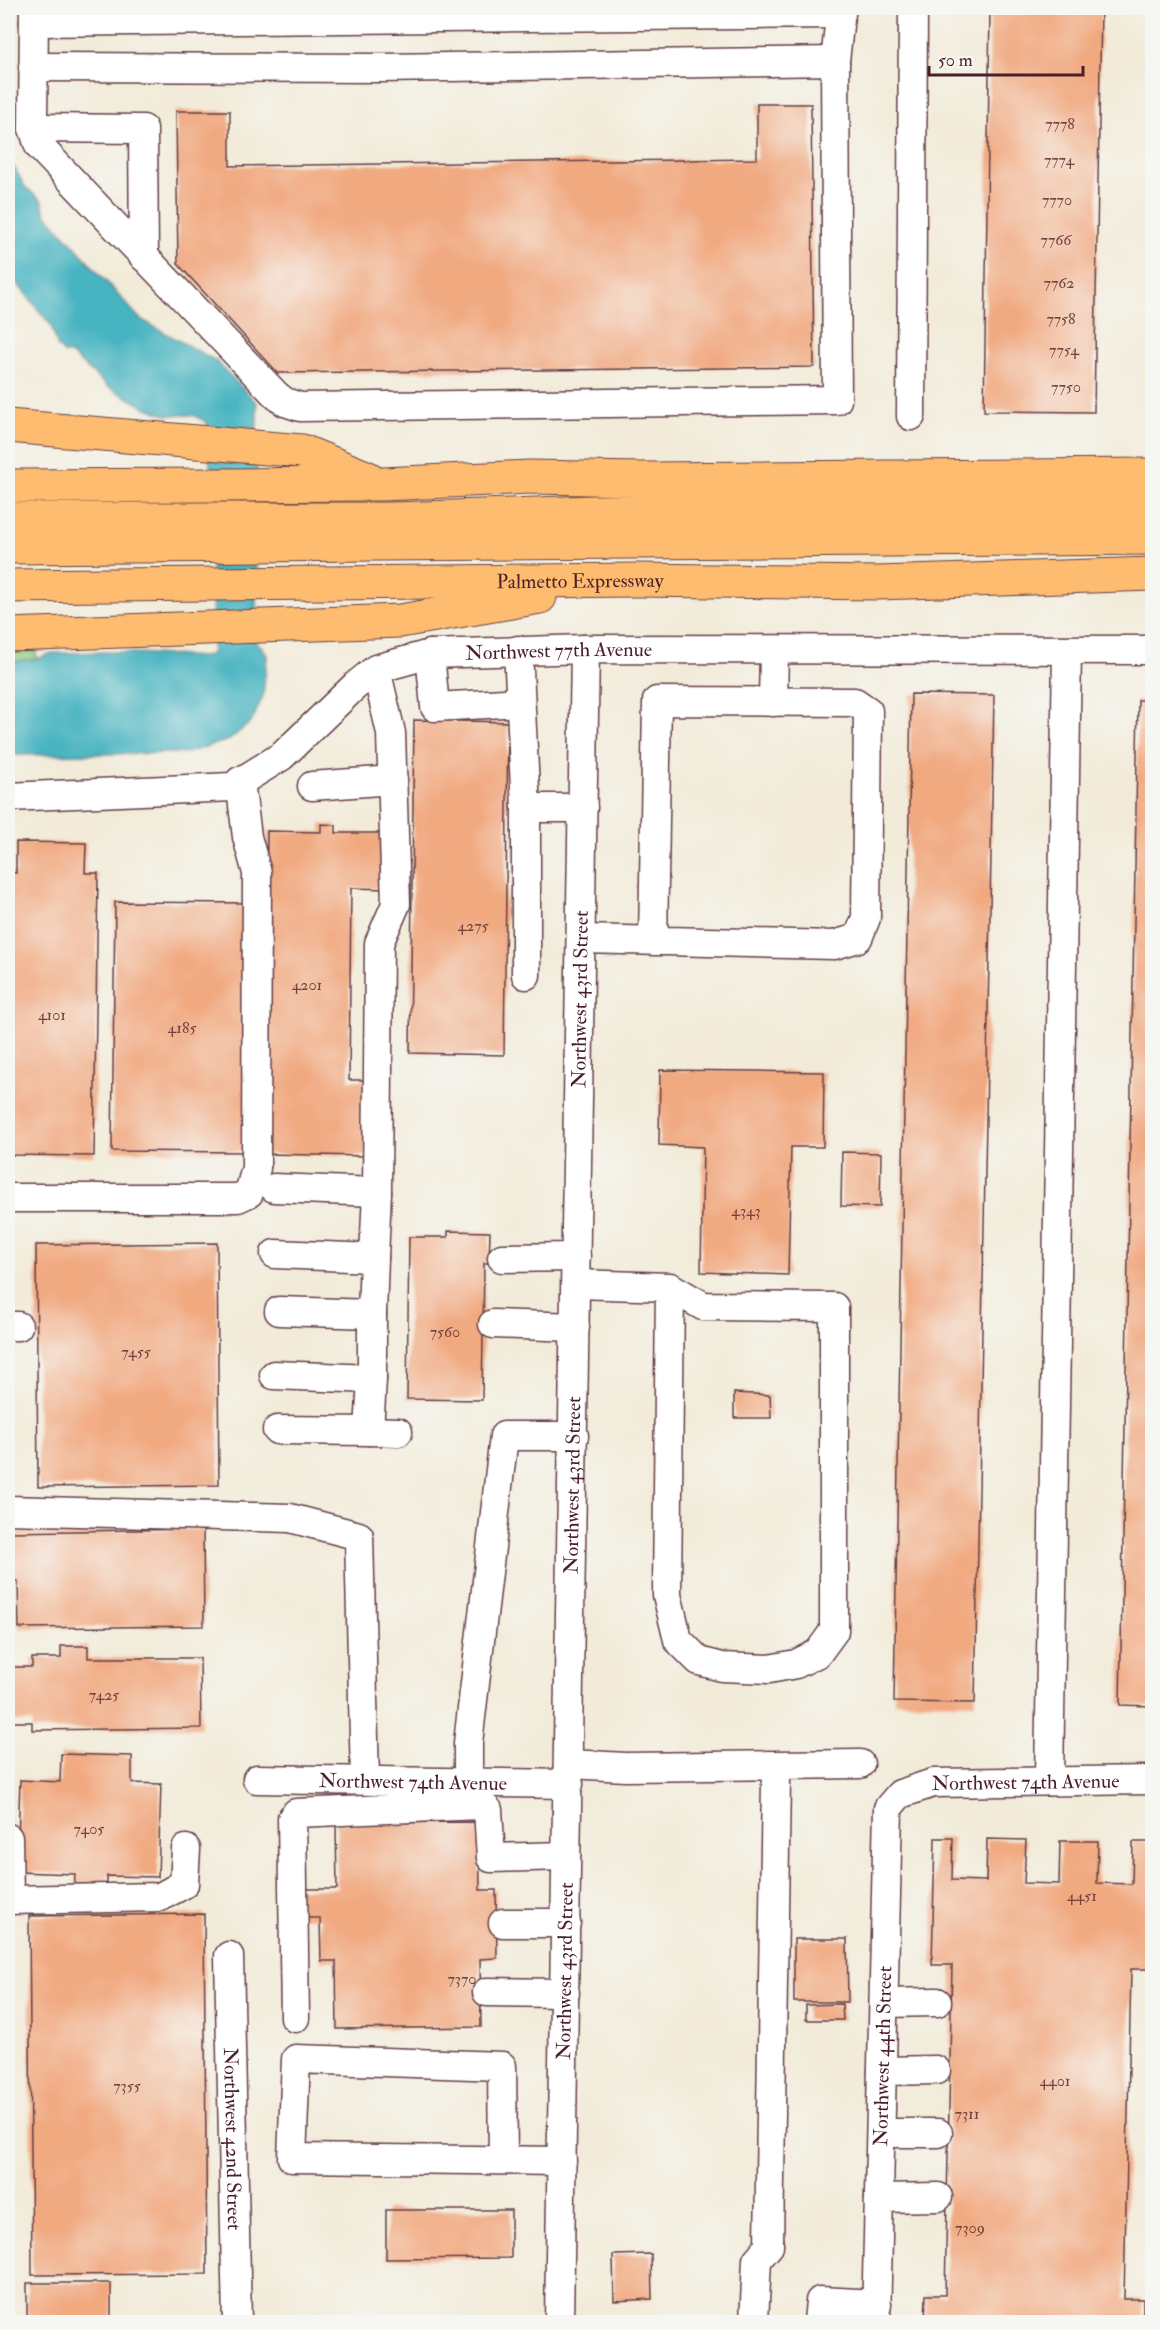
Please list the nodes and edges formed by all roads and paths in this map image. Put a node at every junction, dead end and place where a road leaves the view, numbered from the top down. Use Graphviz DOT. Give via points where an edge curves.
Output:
graph roads {
  1 [pos="913,8"];
  2 [pos="841,11"];
  3 [pos="34,15"];
  4 [pos="835,61"];
  5 [pos="33,67"];
  6 [pos="36,137"];
  7 [pos="144,257"];
  8 [pos="911,416"];
  9 [pos="8,426"];
  10 [pos="1152,475"];
  11 [pos="383,484"];
  12 [pos="8,486"];
  13 [pos="255,505"];
  14 [pos="1152,506"];
  15 [pos="8,519"];
  16 [pos="205,532"];
  17 [pos="1152,538"];
  18 [pos="8,547"];
  19 [pos="1152,574"];
  20 [pos="639,580"];
  21 [pos="8,586"];
  22 [pos="8,635"];
  23 [pos="585,649"];
  24 [pos="518,650"];
  25 [pos="774,650"];
  26 [pos="1152,650"];
  27 [pos="1067,651"];
  28 [pos="430,654"];
  29 [pos="376,669"];
  30 [pos="520,702"];
  31 [pos="773,702"];
  32 [pos="393,780"];
  33 [pos="240,782"];
  34 [pos="312,786"];
  35 [pos="8,797"];
  36 [pos="526,808"];
  37 [pos="583,808"];
  38 [pos="581,939"];
  39 [pos="653,941"];
  40 [pos="526,975"];
  41 [pos="274,1188"];
  42 [pos="377,1192"];
  43 [pos="8,1198"];
  44 [pos="275,1254"];
  45 [pos="374,1258"];
  46 [pos="502,1258"];
  47 [pos="576,1271"];
  48 [pos="670,1287"];
  49 [pos="279,1311"];
  50 [pos="372,1314"];
  51 [pos="493,1324"];
  52 [pos="575,1328"];
  53 [pos="274,1375"];
  54 [pos="372,1379"];
  55 [pos="277,1430"];
  56 [pos="369,1431"];
  57 [pos="399,1432"];
  58 [pos="574,1436"];
  59 [pos="8,1510"];
  60 [pos="860,1764"];
  61 [pos="569,1774"];
  62 [pos="257,1779"];
  63 [pos="365,1780"];
  64 [pos="776,1780"];
  65 [pos="1152,1780"];
  66 [pos="1049,1781"];
  67 [pos="468,1782"];
  68 [pos="900,1794"];
  69 [pos="8,1838"];
  70 [pos="186,1849"];
  71 [pos="566,1856"];
  72 [pos="8,1900"];
  73 [pos="503,1923"];
  74 [pos="566,1923"];
  75 [pos="230,1956"];
  76 [pos="487,1992"];
  77 [pos="565,1993"];
  78 [pos="884,2002"];
  79 [pos="937,2002"];
  80 [pos="295,2018"];
  81 [pos="882,2070"];
  82 [pos="936,2070"];
  83 [pos="881,2133"];
  84 [pos="938,2133"];
  85 [pos="503,2160"];
  86 [pos="562,2161"];
  87 [pos="938,2197"];
  88 [pos="879,2198"];
  89 [pos="877,2313"];
  90 [pos="237,2322"];
  91 [pos="559,2322"];
  92 [pos="754,2322"];
  93 [pos="819,2322"];
  1 -- 8 [label="street"];
  2 -- 3 [label="street"];
  2 -- 4 [label="street"];
  3 -- 5 [label="street"];
  4 -- 5 [label="street" via="381,68"];
  4 -- 7 [label="street" via="837,400 291,405 276,395"];
  5 -- 6 [label="street"];
  6 -- 7 [label="street"];
  6 -- 7 [label="street" via="143,129"];
  9 -- 11 [label="highway" via="302,451"];
  10 -- 11 [label="highway" via="530,477"];
  11 -- 13 [label="highway"];
  12 -- 13 [label="highway" via="196,485"];
  13 -- 14 [label="highway" via="593,512"];
  13 -- 16 [label="highway"];
  13 -- 17 [label="highway"];
  15 -- 16 [label="highway"];
  16 -- 18 [label="highway"];
  19 -- 20 [label="highway, Palmetto Expressway" via="877,583"];
  20 -- 21 [label="highway, Palmetto Expressway"];
  20 -- 22 [label="highway" via="400,621"];
  23 -- 24 [label="street, Northwest 77th Avenue"];
  23 -- 25 [label="street, Northwest 77th Avenue"];
  23 -- 37 [label="street, Northwest 43rd Street"];
  24 -- 28 [label="street, Northwest 77th Avenue"];
  24 -- 30 [label="street"];
  25 -- 27 [label="street, Northwest 77th Avenue"];
  25 -- 31 [label="street"];
  26 -- 27 [label="street, Northwest 77th Avenue"];
  27 -- 66 [label="street"];
  28 -- 29 [label="street, Northwest 77th Avenue"];
  28 -- 30 [label="street" via="435,707"];
  29 -- 32 [label="street" via="391,734"];
  29 -- 33 [label="street, Northwest 77th Avenue" via="282,756"];
  30 -- 36 [label="street"];
  31 -- 39 [label="street" via="657,700"];
  31 -- 39 [label="street" via="855,702 868,711 866,918 858,938 834,945"];
  32 -- 34 [label="street"];
  32 -- 42 [label="street" via="396,904 379,943"];
  33 -- 35 [label="street, Northwest 77th Avenue" via="232,787"];
  33 -- 43 [label="street" via="247,837 257,873 256,1168 249,1192 238,1198"];
  36 -- 37 [label="street"];
  36 -- 40 [label="street"];
  37 -- 38 [label="street, Northwest 43rd Street"];
  38 -- 39 [label="street"];
  38 -- 47 [label="street, Northwest 43rd Street"];
  41 -- 42 [label="street"];
  42 -- 45 [label="street"];
  44 -- 45 [label="street"];
  45 -- 50 [label="street"];
  46 -- 47 [label="street"];
  47 -- 48 [label="street"];
  47 -- 52 [label="street, Northwest 43rd Street"];
  48 -- 48 [label="street" via="703,1306 834,1307 834,1631 818,1653 796,1664 769,1669 722,1667 699,1661 678,1640 668,1595"];
  49 -- 50 [label="street"];
  50 -- 54 [label="street"];
  51 -- 52 [label="street"];
  52 -- 58 [label="street, Northwest 43rd Street"];
  53 -- 54 [label="street"];
  54 -- 56 [label="street"];
  55 -- 56 [label="street"];
  56 -- 57 [label="street"];
  58 -- 61 [label="street, Northwest 43rd Street"];
  58 -- 67 [label="street" via="504,1436 468,1743"];
  59 -- 63 [label="street" via="290,1518 359,1536"];
  60 -- 61 [label="street, Northwest 74th Avenue" via="626,1767"];
  61 -- 67 [label="street, Northwest 74th Avenue"];
  61 -- 71 [label="street, Northwest 43rd Street"];
  62 -- 63 [label="street, Northwest 74th Avenue"];
  63 -- 67 [label="street, Northwest 74th Avenue"];
  64 -- 92 [label="street" via="769,2246 757,2260"];
  65 -- 66 [label="street, Northwest 74th Avenue"];
  66 -- 68 [label="street, Northwest 74th Avenue" via="933,1784"];
  68 -- 78 [label="street, Northwest 44th Street" via="888,1808"];
  69 -- 72 [label="street"];
  70 -- 72 [label="street" via="184,1884 160,1897"];
  71 -- 74 [label="street, Northwest 43rd Street"];
  71 -- 80 [label="street" via="491,1858 488,1810 480,1805 296,1813 292,1818"];
  73 -- 74 [label="street"];
  74 -- 77 [label="street, Northwest 43rd Street"];
  75 -- 90 [label="street, Northwest 42nd Street"];
  76 -- 77 [label="street"];
  77 -- 86 [label="street, Northwest 43rd Street"];
  78 -- 79 [label="street"];
  78 -- 81 [label="street, Northwest 44th Street"];
  81 -- 82 [label="street"];
  81 -- 83 [label="street, Northwest 44th Street"];
  83 -- 84 [label="street"];
  83 -- 88 [label="street, Northwest 44th Street"];
  85 -- 85 [label="street" via="292,2158 296,2059 502,2066"];
  85 -- 86 [label="street"];
  86 -- 91 [label="street, Northwest 43rd Street"];
  87 -- 88 [label="street"];
  88 -- 89 [label="street, Northwest 44th Street"];
  89 -- 93 [label="street" via="820,2301"];
}
